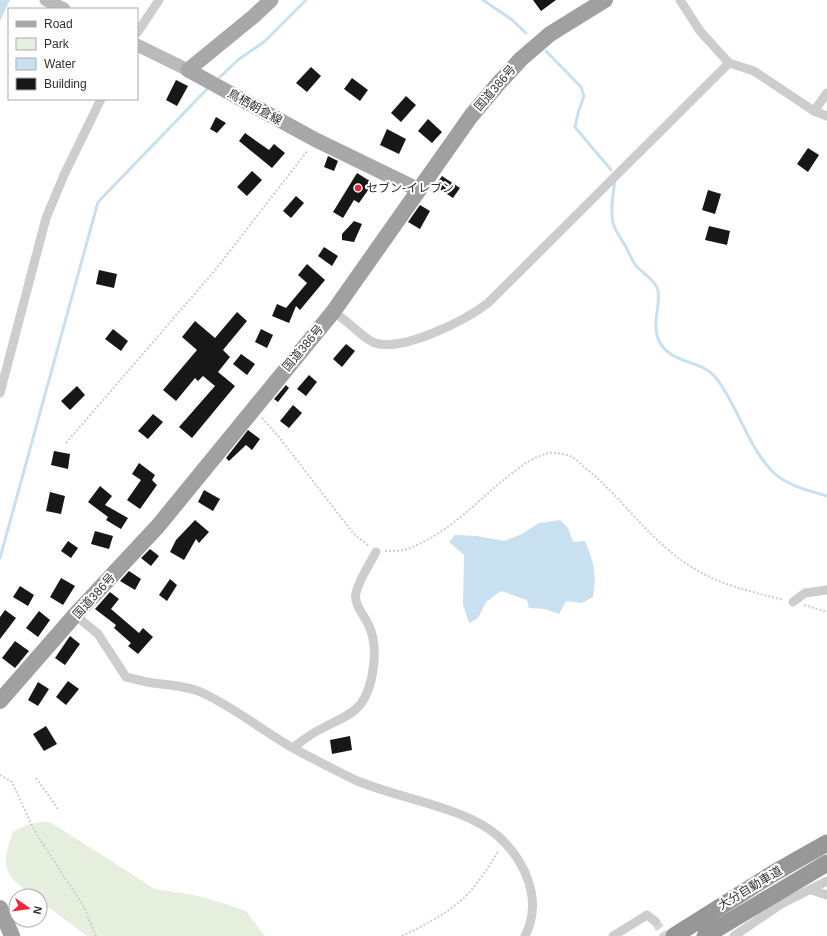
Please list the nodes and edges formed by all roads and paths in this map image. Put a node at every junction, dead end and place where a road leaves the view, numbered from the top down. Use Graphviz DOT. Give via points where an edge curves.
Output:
graph roads {
  1 [pos="46,0"];
  2 [pos="159,0"];
  3 [pos="271,0"];
  4 [pos="605,0"];
  5 [pos="680,0"];
  6 [pos="62,8"];
  7 [pos="138,32"];
  8 [pos="138,45"];
  9 [pos="730,63"];
  10 [pos="188,70"];
  11 [pos="827,93"];
  12 [pos="101,100"];
  13 [pos="814,111"];
  14 [pos="827,116"];
  15 [pos="316,140"];
  16 [pos="419,190"];
  17 [pos="333,312"];
  18 [pos="0,393"];
  19 [pos="252,409"];
  20 [pos="66,443"];
  21 [pos="376,552"];
  22 [pos="827,590"];
  23 [pos="793,602"];
  24 [pos="827,612"];
  25 [pos="75,615"];
  26 [pos="0,702"];
  27 [pos="293,748"];
  28 [pos="0,775"];
  29 [pos="36,778"];
  30 [pos="58,809"];
  31 [pos="504,843"];
  32 [pos="827,843"];
  33 [pos="827,863"];
  34 [pos="827,881"];
  35 [pos="811,890"];
  36 [pos="827,895"];
  37 [pos="0,908"];
  38 [pos="655,921"];
  39 [pos="12,936"];
  40 [pos="96,936"];
  41 [pos="402,936"];
  42 [pos="525,936"];
  43 [pos="613,936"];
  44 [pos="674,936"];
  45 [pos="705,936"];
  46 [pos="734,936"];
  1 -- 6 [label="main road"];
  2 -- 7 [label="street"];
  3 -- 10 [label="main road"];
  4 -- 16 [label="highway, 国道386号" via="550,34 521,59 471,116"];
  5 -- 9 [label="street" via="700,31"];
  8 -- 10 [label="main road"];
  9 -- 13 [label="street" via="754,71"];
  9 -- 17 [label="street" via="474,314 427,336 389,346 374,342"];
  10 -- 15 [label="main road, 鳥栖朝倉線"];
  11 -- 13 [label="street"];
  12 -- 18 [label="street" via="46,218"];
  13 -- 14 [label="street"];
  15 -- 16 [label="main road, 鳥栖朝倉線"];
  15 -- 20 [label="path" via="241,239"];
  16 -- 17 [label="highway, 国道386号"];
  17 -- 19 [label="highway, 国道386号"];
  19 -- 21 [label="path" via="279,437 353,533"];
  19 -- 25 [label="highway, 国道386号" via="158,526"];
  21 -- 23 [label="path" via="406,549 429,539 455,521 517,469 551,452 570,456 591,472 665,547 707,577 744,590"];
  21 -- 27 [label="street" via="356,593 356,602 374,640 375,661 368,691 360,706 349,715 306,737"];
  22 -- 23 [label="street" via="805,593"];
  23 -- 24 [label="path"];
  25 -- 26 [label="highway, 国道386号"];
  25 -- 27 [label="street" via="98,634 126,677 201,692 233,709"];
  27 -- 31 [label="street" via="383,791 463,815 482,824"];
  28 -- 40 [label="path" via="12,782 34,830 84,907"];
  29 -- 30 [label="path"];
  31 -- 41 [label="path" via="476,885 457,904 434,920"];
  31 -- 42 [label="street" via="520,863 533,895 533,911"];
  32 -- 44 [label="highway, 大分自動車道"];
  33 -- 45 [label="highway, 大分自動車道"];
  34 -- 35 [label="street"];
  35 -- 36 [label="street"];
  35 -- 46 [label="street" via="781,904"];
  37 -- 39 [label="highway"];
  38 -- 43 [label="street" via="647,915"];
}
